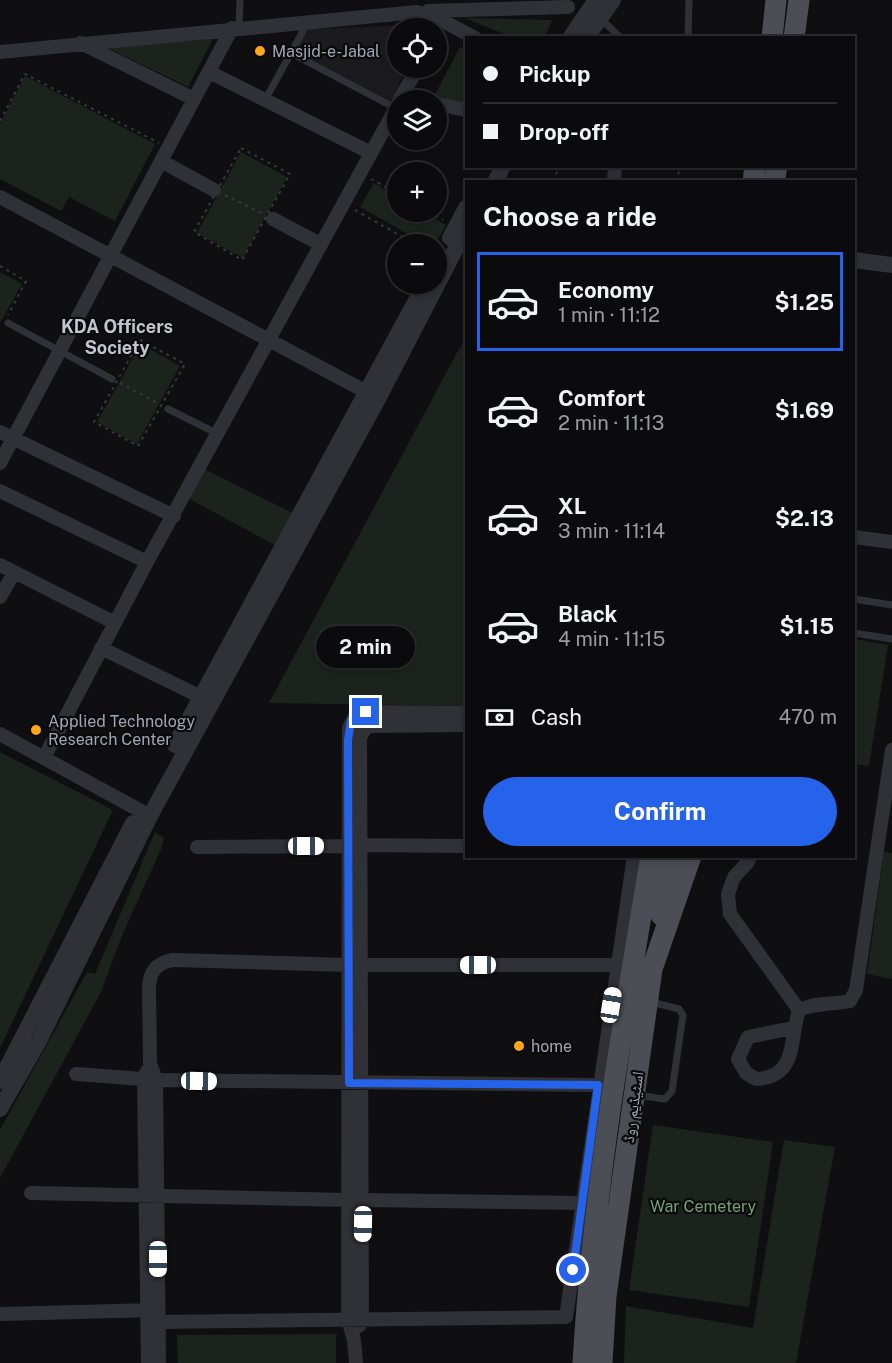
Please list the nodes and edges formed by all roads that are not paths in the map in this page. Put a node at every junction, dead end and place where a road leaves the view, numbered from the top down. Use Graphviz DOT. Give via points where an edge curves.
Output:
graph roads {
  1 [pos="240,0"];
  2 [pos="596,0"];
  3 [pos="613,0"];
  4 [pos="689,0"];
  5 [pos="776,0"];
  6 [pos="799,0"];
  7 [pos="568,7"];
  8 [pos="417,12"];
  9 [pos="426,18"];
  10 [pos="600,18"];
  11 [pos="303,22"];
  12 [pos="236,27"];
  13 [pos="447,29"];
  14 [pos="469,36"];
  15 [pos="571,36"];
  16 [pos="587,36"];
  17 [pos="619,36"];
  18 [pos="688,36"];
  19 [pos="772,36"];
  20 [pos="794,36"];
  21 [pos="81,43"];
  22 [pos="0,52"];
  23 [pos="291,53"];
  24 [pos="209,72"];
  25 [pos="387,97"];
  26 [pos="194,99"];
  27 [pos="265,100"];
  28 [pos="447,106"];
  29 [pos="465,110"];
  30 [pos="387,124"];
  31 [pos="371,153"];
  32 [pos="161,161"];
  33 [pos="216,191"];
  34 [pos="0,197"];
  35 [pos="465,211"];
  36 [pos="270,218"];
  37 [pos="457,236"];
  38 [pos="320,244"];
  39 [pos="447,249"];
  40 [pos="111,255"];
  41 [pos="855,260"];
  42 [pos="892,265"];
  43 [pos="420,294"];
  44 [pos="6,322"];
  45 [pos="268,340"];
  46 [pos="60,351"];
  47 [pos="114,380"];
  48 [pos="372,396"];
  49 [pos="165,407"];
  50 [pos="218,434"];
  51 [pos="6,436"];
  52 [pos="0,462"];
  53 [pos="0,491"];
  54 [pos="174,516"];
  55 [pos="855,537"];
  56 [pos="892,542"];
  57 [pos="147,562"];
  58 [pos="0,565"];
  59 [pos="14,573"];
  60 [pos="0,597"];
  61 [pos="855,599"];
  62 [pos="892,604"];
  63 [pos="115,623"];
  64 [pos="855,633"];
  65 [pos="892,639"];
  66 [pos="101,648"];
  67 [pos="201,697"];
  68 [pos="465,713"];
  69 [pos="465,725"];
  70 [pos="0,734"];
  71 [pos="892,750"];
  72 [pos="45,756"];
  73 [pos="145,813"];
  74 [pos="355,845"];
  75 [pos="465,846"];
  76 [pos="197,847"];
  77 [pos="878,847"];
  78 [pos="892,849"];
  79 [pos="634,858"];
  80 [pos="651,858"];
  81 [pos="672,858"];
  82 [pos="690,858"];
  83 [pos="749,858"];
  84 [pos="355,965"];
  85 [pos="618,965"];
  86 [pos="652,969"];
  87 [pos="648,1002"];
  88 [pos="799,1010"];
  89 [pos="793,1028"];
  90 [pos="76,1074"];
  91 [pos="150,1080"];
  92 [pos="0,1081"];
  93 [pos="355,1083"];
  94 [pos="598,1085"];
  95 [pos="634,1095"];
  96 [pos="0,1109"];
  97 [pos="31,1193"];
  98 [pos="153,1197"];
  99 [pos="356,1200"];
  100 [pos="584,1203"];
  101 [pos="0,1314"];
  102 [pos="154,1314"];
  103 [pos="355,1319"];
  104 [pos="148,1363"];
  105 [pos="159,1363"];
  106 [pos="356,1363"];
  107 [pos="582,1363"];
  108 [pos="602,1363"];
  1 -- 12 [label="lane"];
  2 -- 15 [label="street"];
  3 -- 10 [label="street"];
  4 -- 18 [label="lane"];
  5 -- 19 [label="main road"];
  6 -- 20 [label="main road"];
  7 -- 8 [label="street"];
  8 -- 9 [label="street"];
  8 -- 11 [label="street"];
  10 -- 16 [label="street"];
  10 -- 17 [label="lane"];
  11 -- 12 [label="street"];
  11 -- 23 [label="lane" via="303,31"];
  12 -- 21 [label="street"];
  12 -- 24 [label="street"];
  13 -- 14 [label="street"];
  21 -- 22 [label="street"];
  21 -- 26 [label="street"];
  23 -- 25 [label="lane"];
  23 -- 27 [label="lane"];
  24 -- 26 [label="street"];
  24 -- 27 [label="street"];
  26 -- 32 [label="street"];
  27 -- 31 [label="street"];
  28 -- 29 [label="street"];
  30 -- 31 [label="street"];
  31 -- 38 [label="street"];
  32 -- 33 [label="street"];
  32 -- 40 [label="street"];
  34 -- 40 [label="street"];
  35 -- 37 [label="street"];
  36 -- 38 [label="street"];
  37 -- 39 [label="street"];
  37 -- 48 [label="street"];
  38 -- 45 [label="street"];
  40 -- 45 [label="street"];
  40 -- 46 [label="street"];
  41 -- 42 [label="street"];
  43 -- 48 [label="street"];
  44 -- 46 [label="lane"];
  45 -- 48 [label="street"];
  45 -- 50 [label="street"];
  46 -- 47 [label="lane"];
  46 -- 51 [label="street"];
  48 -- 67 [label="street"];
  48 -- 73 [label="street"];
  49 -- 50 [label="lane"];
  50 -- 54 [label="street"];
  51 -- 52 [label="street"];
  51 -- 54 [label="street"];
  53 -- 57 [label="street"];
  54 -- 57 [label="street"];
  55 -- 56 [label="street"];
  57 -- 63 [label="street"];
  58 -- 59 [label="street"];
  59 -- 60 [label="street"];
  59 -- 63 [label="street"];
  61 -- 62 [label="lane"];
  63 -- 66 [label="street"];
  64 -- 65 [label="lane"];
  66 -- 67 [label="street"];
  66 -- 72 [label="street"];
  67 -- 73 [label="street"];
  68 -- 74 [label="street" via="366,712 351,720 348,740"];
  69 -- 74 [label="street" via="365,728 360,738"];
  70 -- 72 [label="street"];
  71 -- 77 [label="street"];
  72 -- 73 [label="street"];
  73 -- 92 [label="street"];
  73 -- 96 [label="street" via="39,1041"];
  74 -- 75 [label="street"];
  74 -- 76 [label="street"];
  74 -- 84 [label="street"];
  77 -- 78 [label="street"];
  77 -- 88 [label="street" via="856,990 850,1001 813,1004"];
  79 -- 85 [label="street"];
  80 -- 107 [label="main road, اسٹیڈیم روڈ" via="615,1073"];
  81 -- 86 [label="main road"];
  82 -- 86 [label="main road, اسٹیڈیم روڈ"];
  83 -- 88 [label="street" via="734,877 728,894 730,914"];
  84 -- 85 [label="street"];
  84 -- 91 [label="street" via="162,962 149,979"];
  84 -- 93 [label="street"];
  85 -- 94 [label="street"];
  86 -- 87 [label="main road, اسٹیڈیم روڈ"];
  87 -- 95 [label="main road, اسٹیڈیم روڈ"];
  87 -- 95 [label="lane" via="679,1009 683,1015 670,1094 665,1099"];
  88 -- 89 [label="street"];
  89 -- 89 [label="street" via="748,1037 738,1059 746,1073 756,1078 780,1073 789,1062"];
  90 -- 91 [label="street"];
  91 -- 93 [label="street"];
  91 -- 98 [label="street"];
  93 -- 94 [label="street"];
  93 -- 99 [label="street"];
  94 -- 100 [label="street"];
  95 -- 108 [label="main road, اسٹیڈیم روڈ" via="606,1296"];
  97 -- 98 [label="street"];
  98 -- 99 [label="street"];
  98 -- 102 [label="street"];
  99 -- 100 [label="street"];
  99 -- 103 [label="street"];
  100 -- 103 [label="street" via="564,1318"];
  101 -- 102 [label="street"];
  102 -- 103 [label="street"];
  102 -- 104 [label="street"];
  102 -- 105 [label="street"];
  103 -- 106 [label="street"];
}
